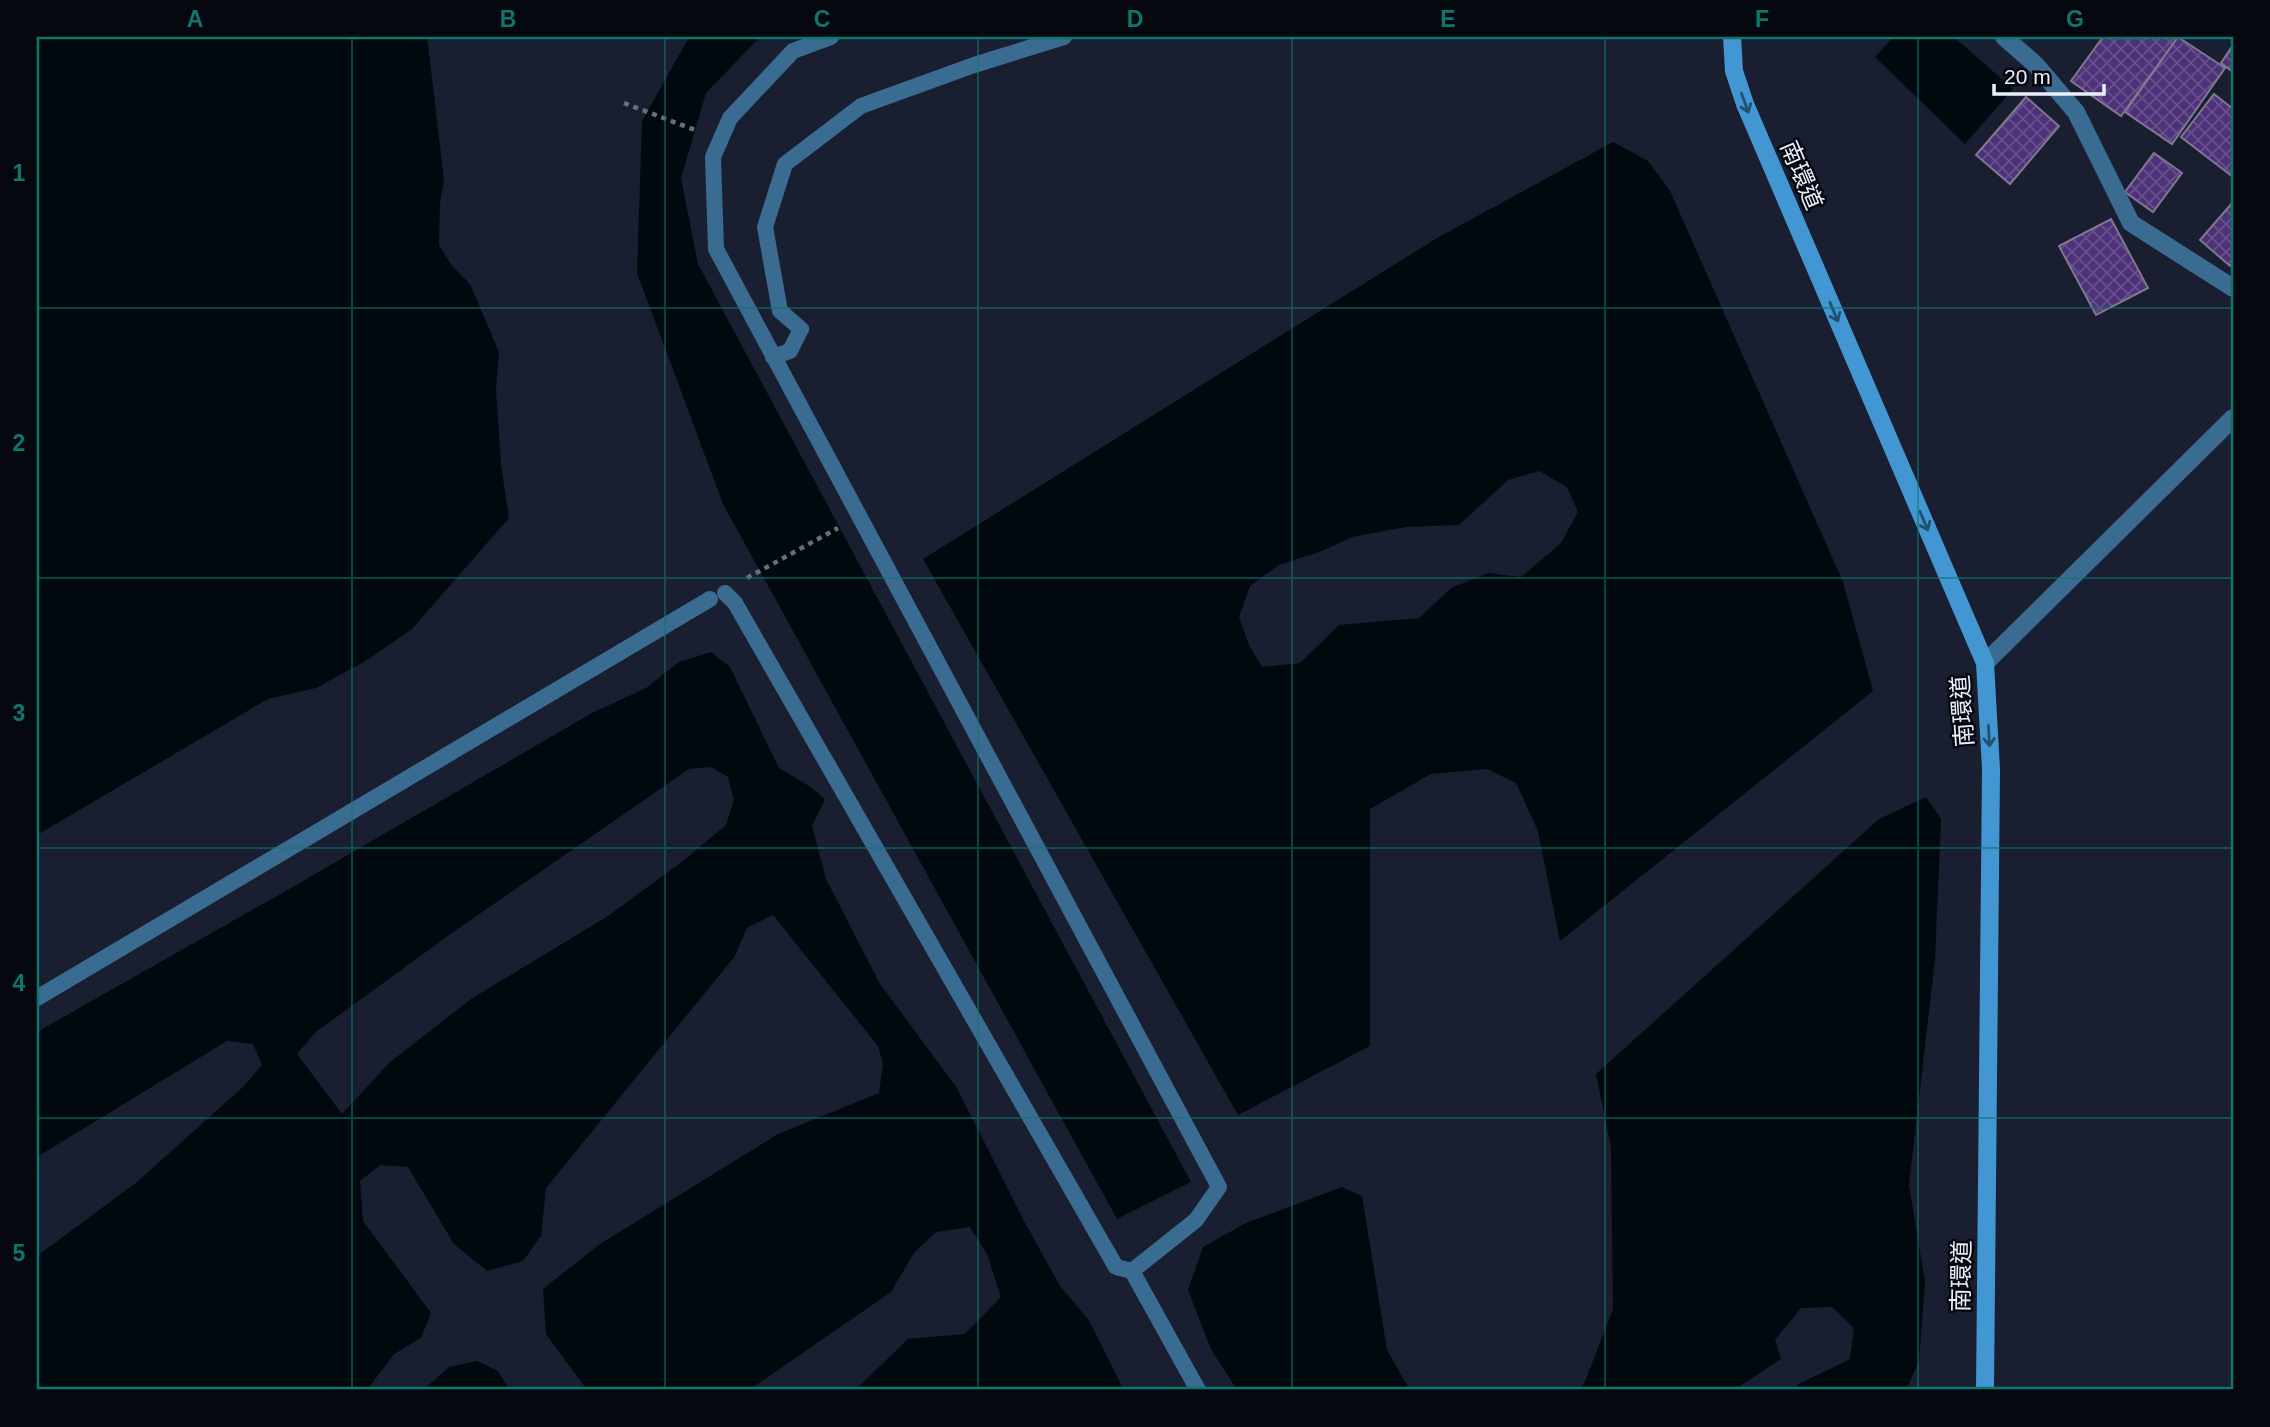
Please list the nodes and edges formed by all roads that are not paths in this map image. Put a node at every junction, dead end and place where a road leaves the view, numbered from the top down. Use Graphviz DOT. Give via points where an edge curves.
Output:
graph roads {
  1 [pos="831,37"];
  2 [pos="1065,37"];
  3 [pos="1732,37"];
  4 [pos="2004,37"];
  5 [pos="2233,288"];
  6 [pos="773,356"];
  7 [pos="2233,418"];
  8 [pos="1984,663"];
  9 [pos="37,998"];
  10 [pos="1132,1271"];
  11 [pos="1198,1390"];
  12 [pos="1985,1390"];
  1 -- 6 [label="lane" via="793,51 716,138 716,249"];
  2 -- 6 [label="lane" via="861,106 785,164 765,227 780,311 801,329 790,351"];
  3 -- 8 [label="street, 南環道, one-way" via="1734,71 1745,104"];
  4 -- 5 [label="street" via="2076,112 2131,223"];
  6 -- 10 [label="lane" via="855,519 1219,1187 1196,1220"];
  7 -- 8 [label="street"];
  8 -- 12 [label="street, 南環道, one-way" via="1990,769"];
  9 -- 10 [label="lane" via="717,596 735,603 1116,1267"];
  10 -- 11 [label="lane"];
}
